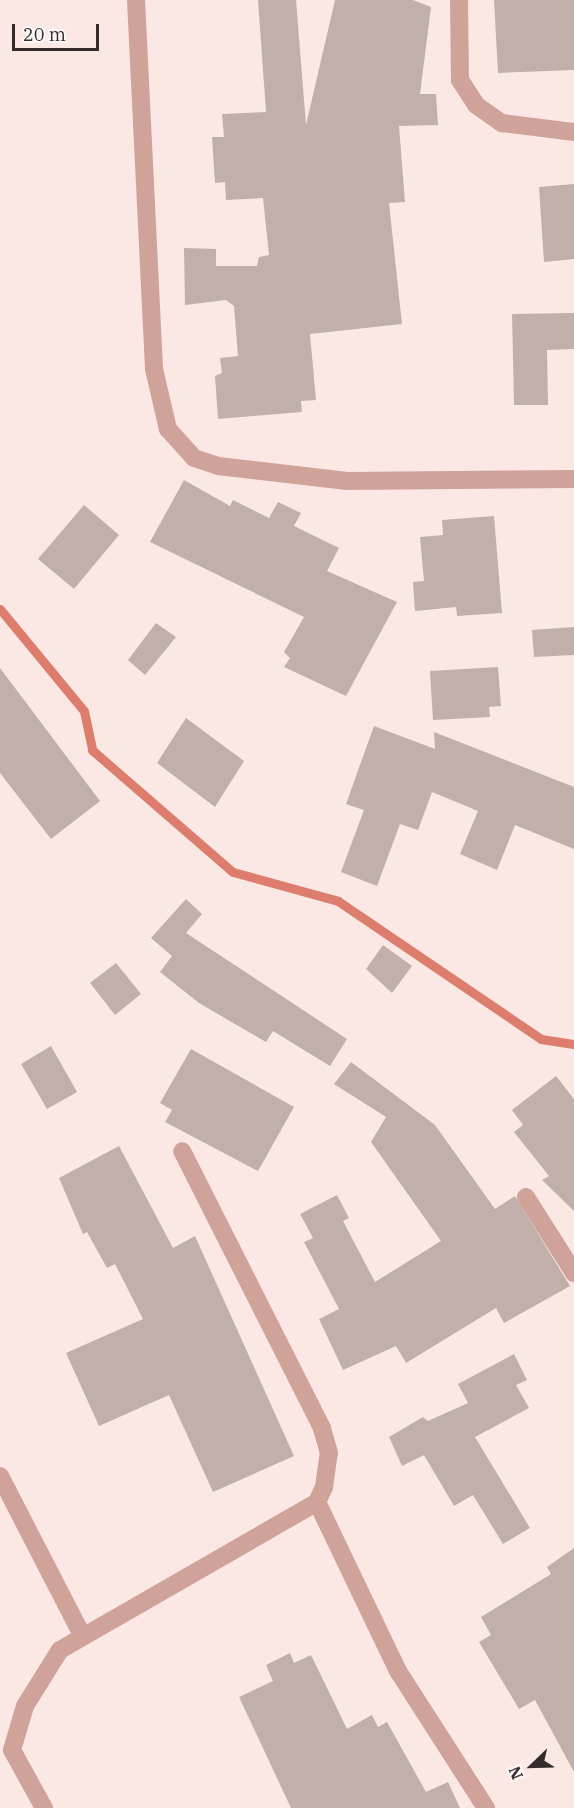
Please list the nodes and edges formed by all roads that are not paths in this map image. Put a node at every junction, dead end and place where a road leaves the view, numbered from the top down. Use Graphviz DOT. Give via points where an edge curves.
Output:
graph roads {
  1 [pos="136,0"];
  2 [pos="459,0"];
  3 [pos="574,132"];
  4 [pos="574,479"];
  5 [pos="182,1151"];
  6 [pos="526,1197"];
  7 [pos="574,1273"];
  8 [pos="0,1476"];
  9 [pos="317,1502"];
  10 [pos="81,1633"];
  11 [pos="6,1749"];
  12 [pos="44,1808"];
  13 [pos="486,1808"];
  1 -- 4 [label="street" via="159,409 174,436 194,458 218,466 347,481"];
  2 -- 3 [label="street" via="460,80 476,105 502,123"];
  5 -- 9 [label="street" via="322,1428 329,1453"];
  6 -- 7 [label="street"];
  8 -- 10 [label="street"];
  9 -- 10 [label="street"];
  9 -- 13 [label="street" via="398,1671"];
  10 -- 11 [label="street" via="47,1666"];
  11 -- 12 [label="street"];
}
